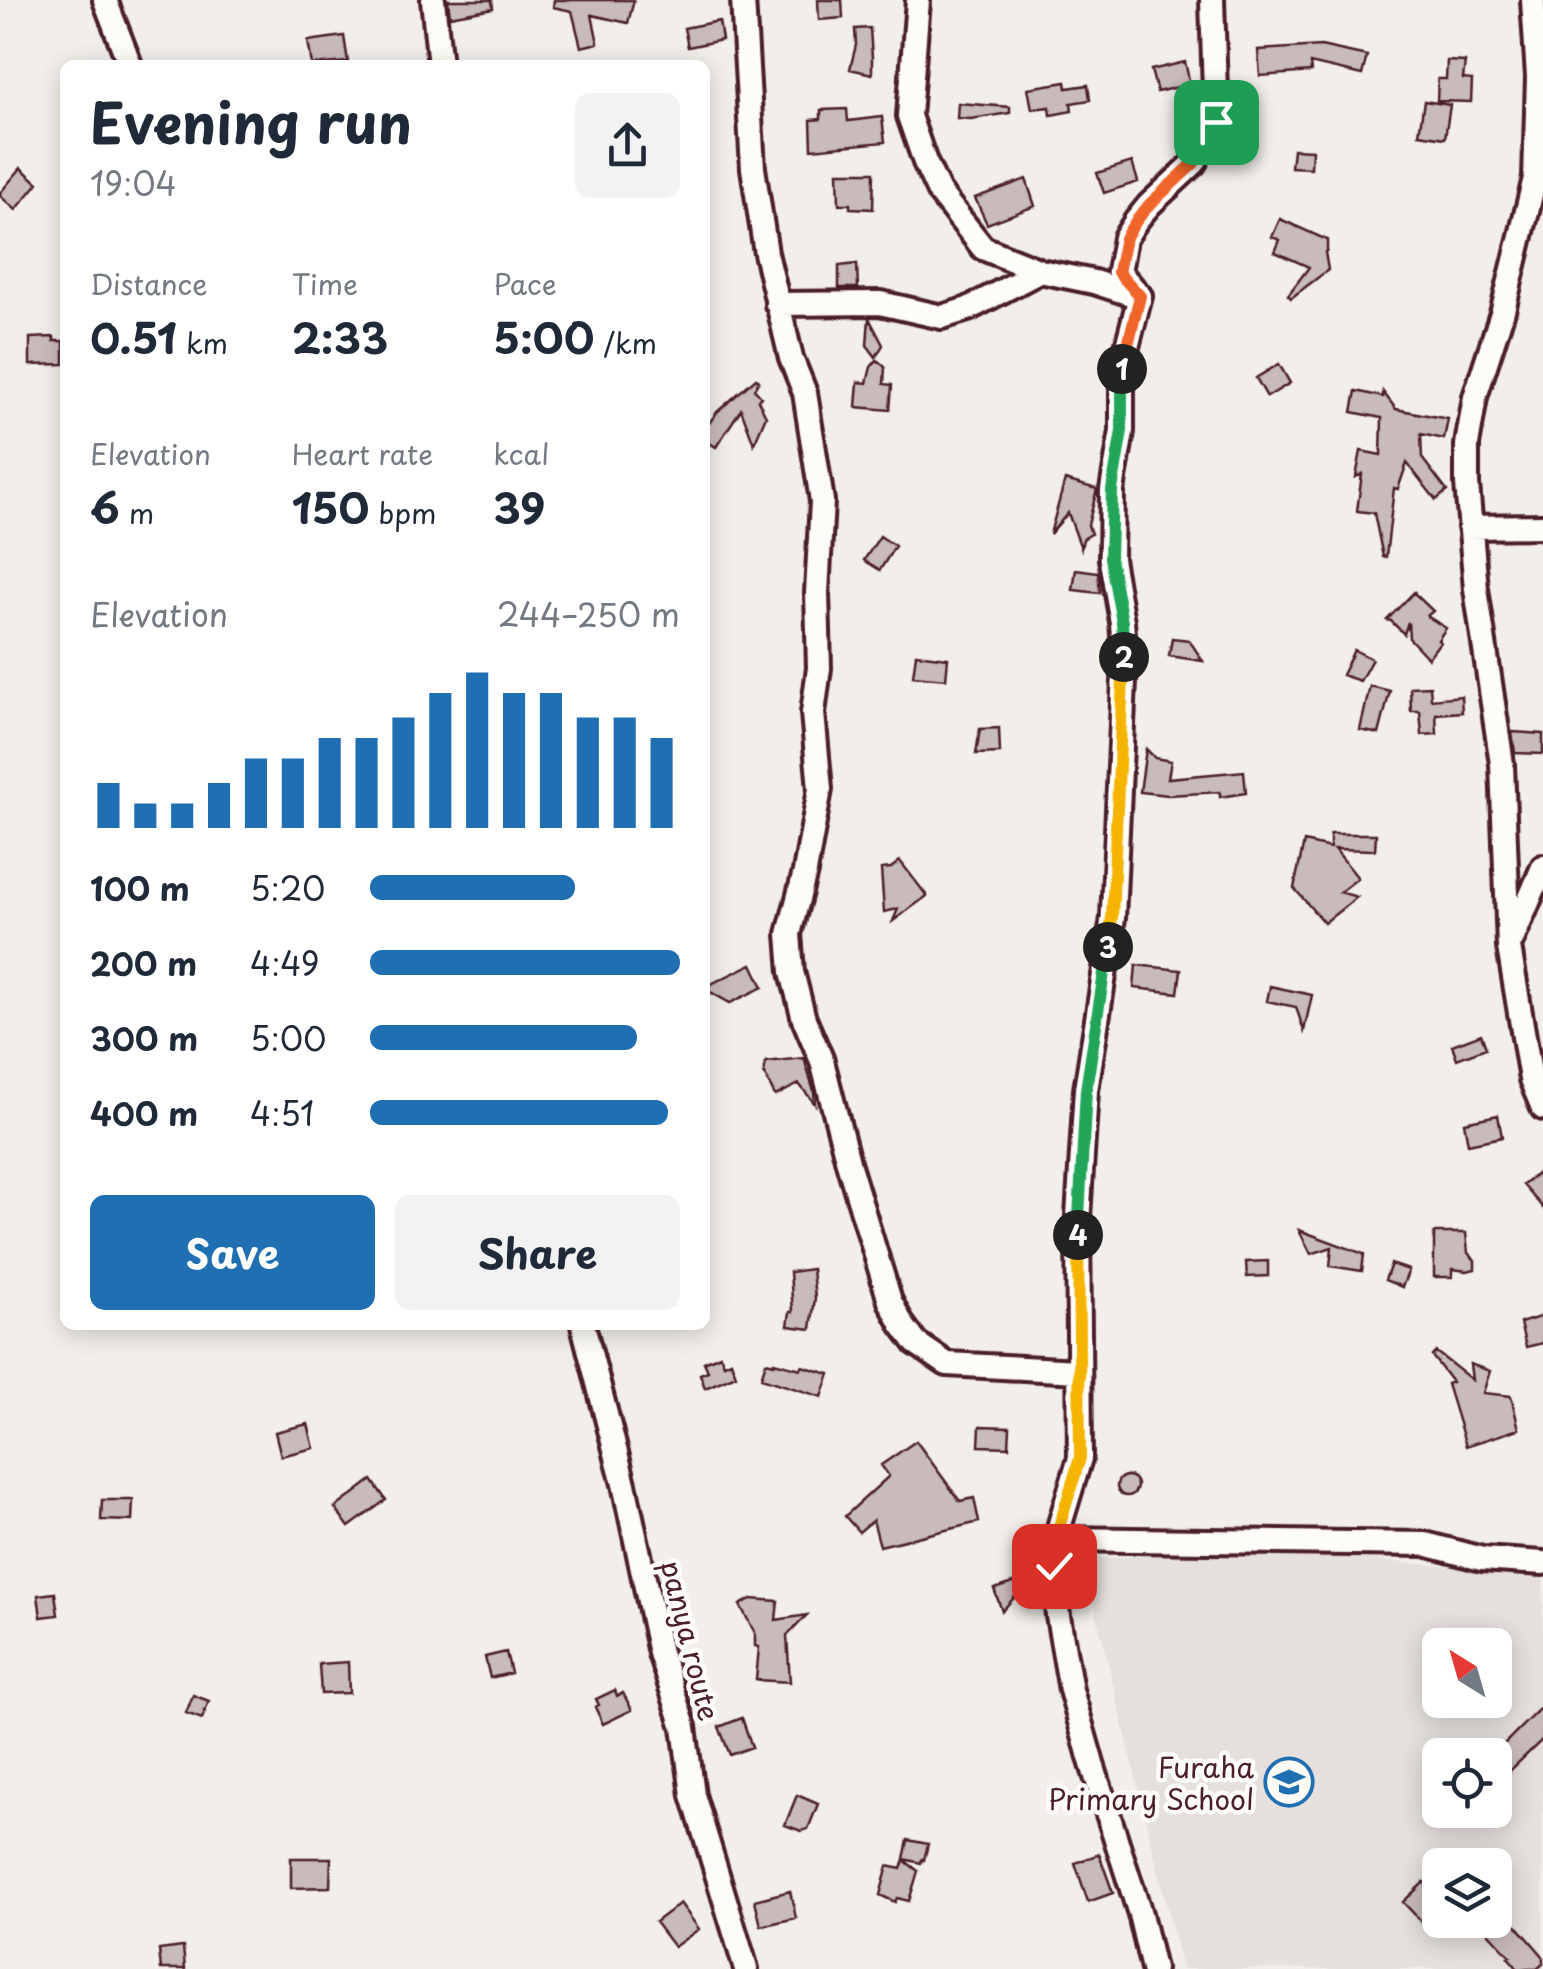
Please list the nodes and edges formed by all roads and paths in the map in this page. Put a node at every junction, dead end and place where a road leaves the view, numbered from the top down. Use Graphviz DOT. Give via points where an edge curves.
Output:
graph roads {
  1 [pos="105,0"];
  2 [pos="433,0"];
  3 [pos="743,0"];
  4 [pos="918,0"];
  5 [pos="1212,0"];
  6 [pos="1534,0"];
  7 [pos="128,60"];
  8 [pos="439,60"];
  9 [pos="1040,271"];
  10 [pos="1140,296"];
  11 [pos="777,304"];
  12 [pos="1543,526"];
  13 [pos="1470,528"];
  14 [pos="1543,867"];
  15 [pos="1509,948"];
  16 [pos="1543,1108"];
  17 [pos="584,1330"];
  18 [pos="1078,1371"];
  19 [pos="1058,1539"];
  20 [pos="1543,1562"];
  21 [pos="746,1969"];
  22 [pos="1152,1969"];
  1 -- 7 [label="street"];
  2 -- 8 [label="street"];
  3 -- 11 [label="street" via="752,168"];
  4 -- 9 [label="street" via="909,116 925,162 939,192 983,248"];
  5 -- 10 [label="street" via="1216,122 1194,163 1125,238 1118,272"];
  6 -- 13 [label="street" via="1536,178 1475,397 1467,445"];
  9 -- 10 [label="street"];
  9 -- 11 [label="street" via="942,318 880,303"];
  10 -- 18 [label="street" via="1122,366 1122,431 1112,490 1110,558 1124,660 1112,918 1086,1090"];
  11 -- 18 [label="street" via="805,393 822,501 813,713 820,789 789,934 804,1019 890,1301 916,1343 946,1364"];
  12 -- 13 [label="street"];
  13 -- 15 [label="street" via="1502,764"];
  14 -- 15 [label="street"];
  15 -- 16 [label="street" via="1530,1079"];
  17 -- 21 [label="street, panya route" via="660,1653 684,1727 693,1796"];
  18 -- 19 [label="street" via="1080,1458"];
  19 -- 20 [label="street" via="1425,1544 1482,1559"];
  19 -- 22 [label="street" via="1058,1616 1071,1690"];
}
